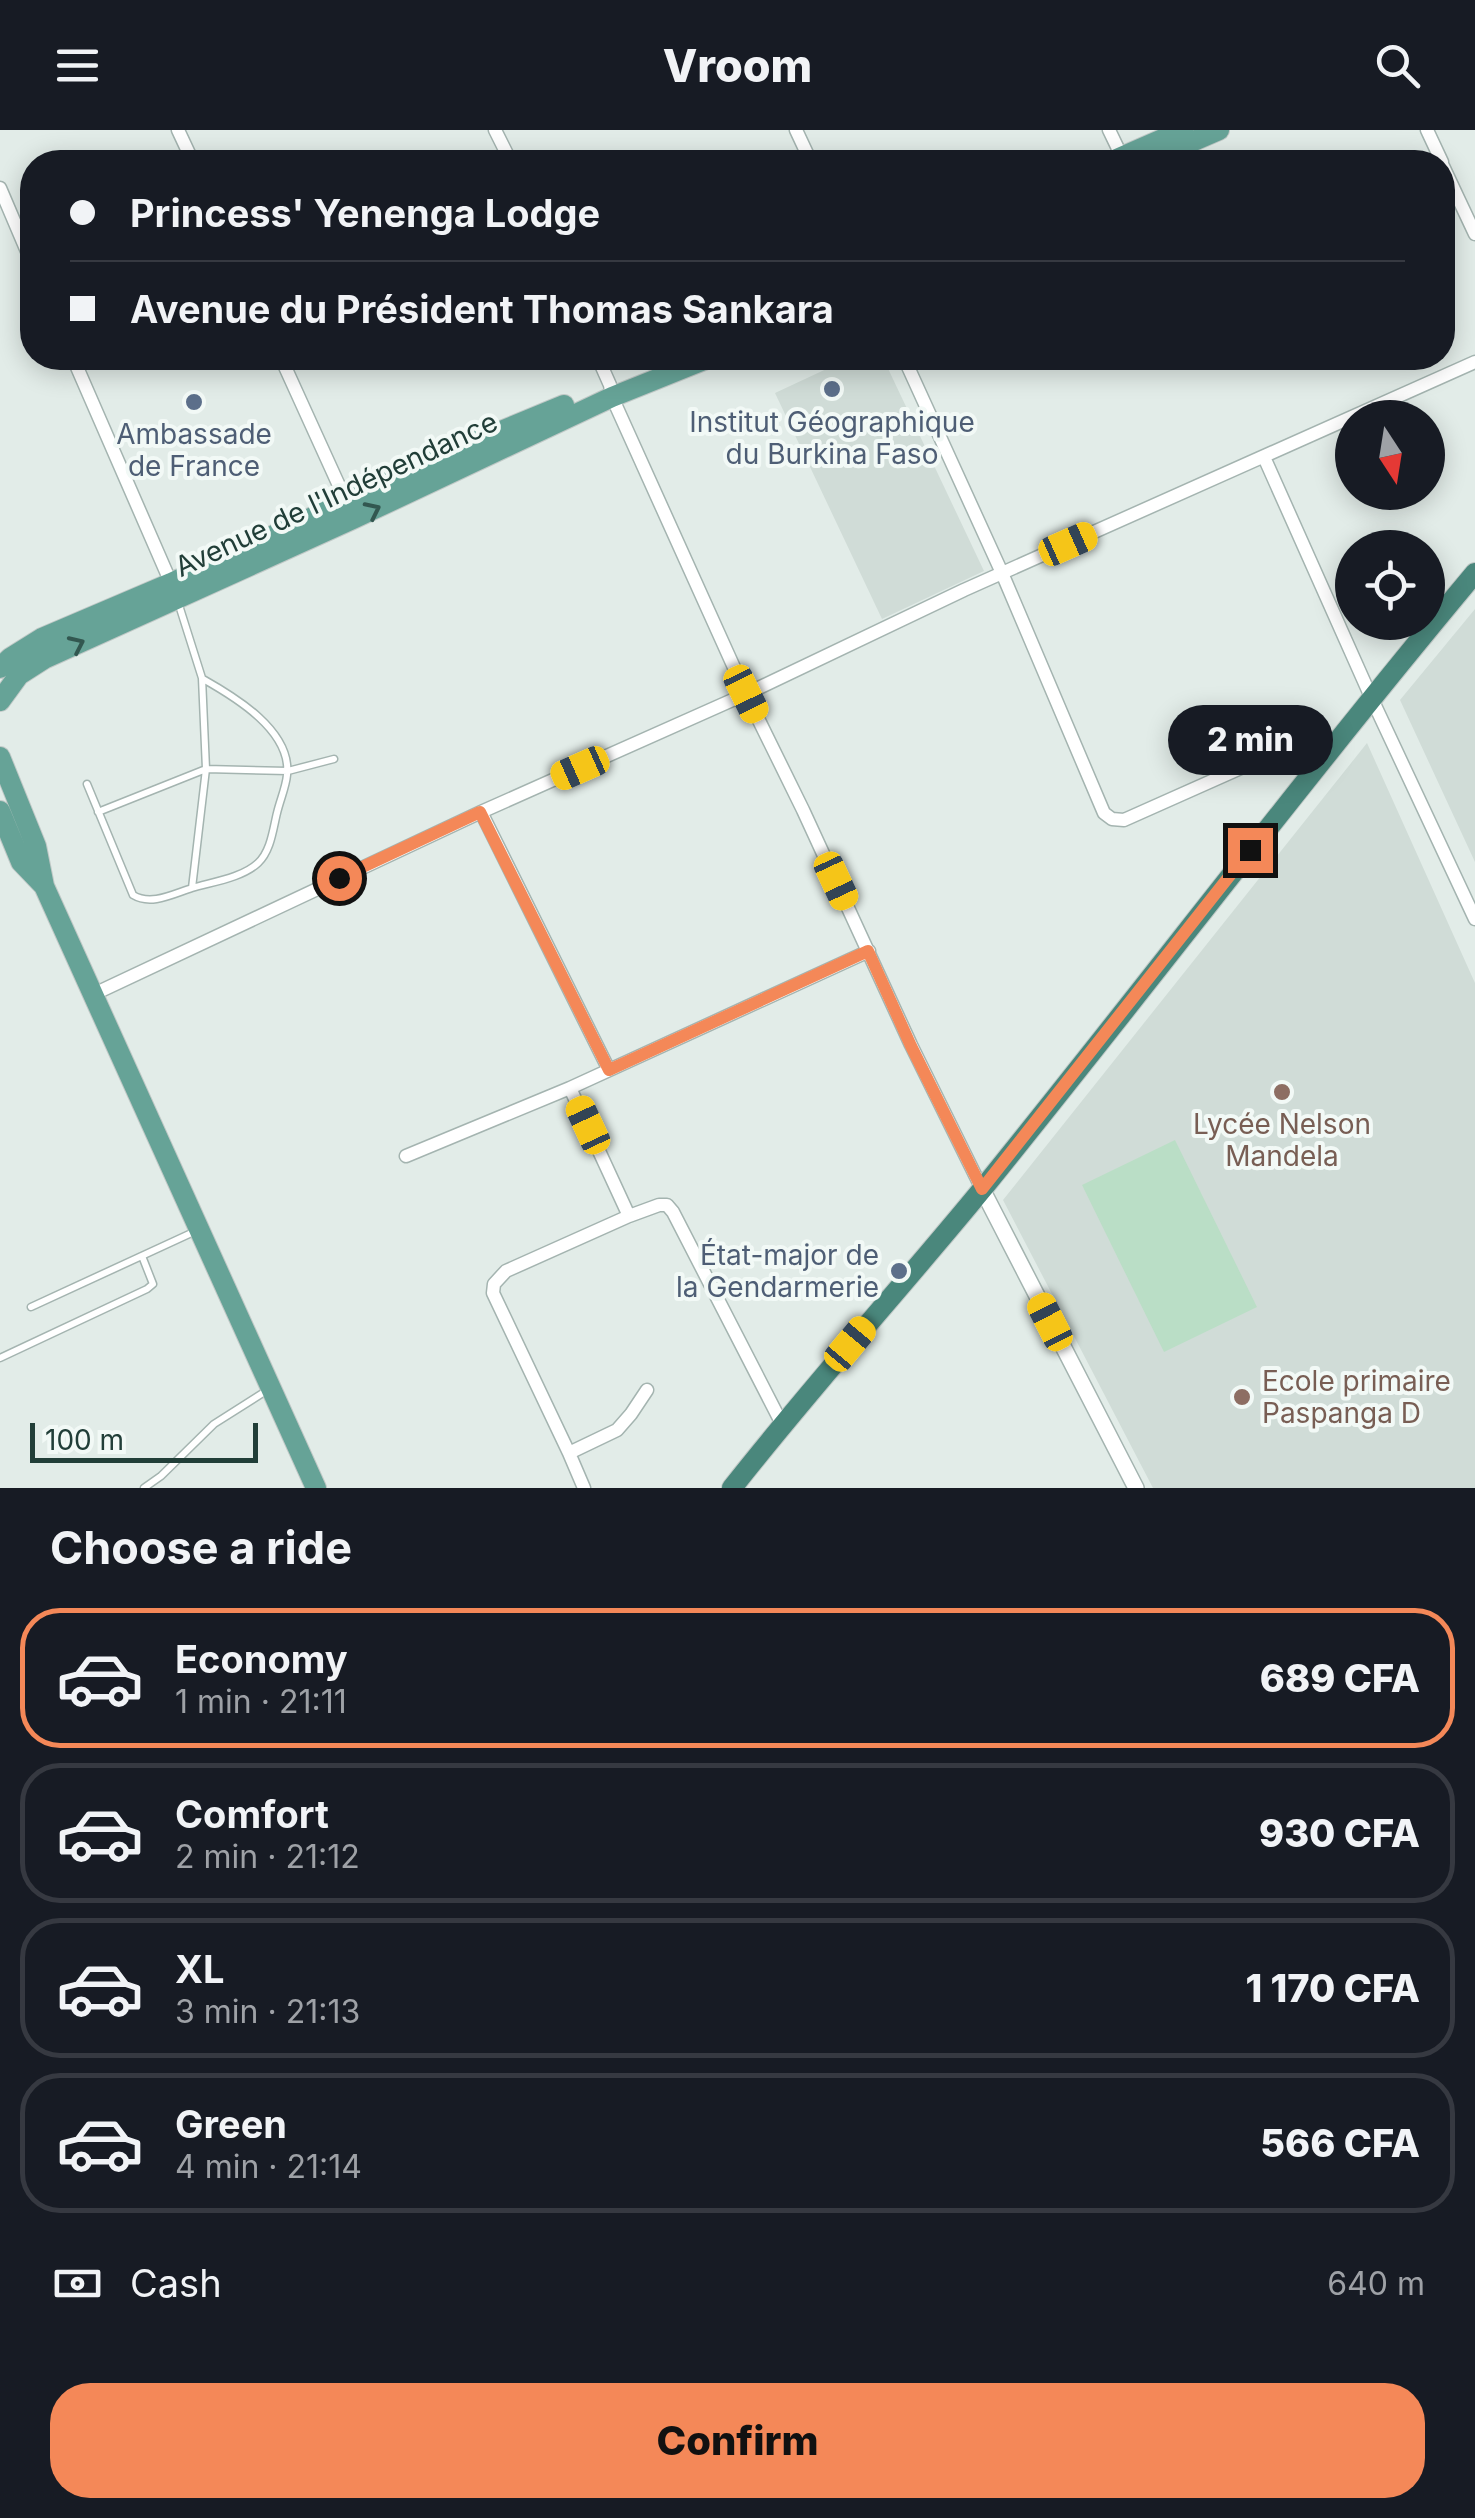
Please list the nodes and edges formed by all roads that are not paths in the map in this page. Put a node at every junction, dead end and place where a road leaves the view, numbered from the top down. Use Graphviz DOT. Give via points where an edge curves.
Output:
graph roads {
  1 [pos="1182,130"];
  2 [pos="1219,130"];
  3 [pos="1141,150"];
  4 [pos="1172,150"];
  5 [pos="0,188"];
  6 [pos="1455,191"];
  7 [pos="1475,234"];
  8 [pos="20,235"];
  9 [pos="1475,362"];
  10 [pos="78,370"];
  11 [pos="286,370"];
  12 [pos="603,370"];
  13 [pos="649,370"];
  14 [pos="673,370"];
  15 [pos="909,370"];
  16 [pos="611,391"];
  17 [pos="1264,457"];
  18 [pos="346,501"];
  19 [pos="1002,573"];
  20 [pos="1475,573"];
  21 [pos="174,591"];
  22 [pos="0,668"];
  23 [pos="202,678"];
  24 [pos="746,694"];
  25 [pos="1371,697"];
  26 [pos="0,701"];
  27 [pos="1336,743"];
  28 [pos="0,758"];
  29 [pos="334,758"];
  30 [pos="206,769"];
  31 [pos="288,772"];
  32 [pos="87,784"];
  33 [pos="0,812"];
  34 [pos="98,812"];
  35 [pos="480,812"];
  36 [pos="20,845"];
  37 [pos="0,872"];
  38 [pos="192,888"];
  39 [pos="1475,919"];
  40 [pos="868,951"];
  41 [pos="92,995"];
  42 [pos="609,1070"];
  43 [pos="570,1088"];
  44 [pos="406,1156"];
  45 [pos="982,1189"];
  46 [pos="629,1216"];
  47 [pos="199,1230"];
  48 [pos="142,1256"];
  49 [pos="32,1307"];
  50 [pos="0,1358"];
  51 [pos="271,1388"];
  52 [pos="647,1390"];
  53 [pos="782,1424"];
  54 [pos="569,1452"];
  55 [pos="144,1488"];
  56 [pos="316,1488"];
  57 [pos="584,1488"];
  58 [pos="732,1488"];
  59 [pos="1136,1488"];
  1 -- 3 [label="main road"];
  2 -- 4 [label="main road"];
  5 -- 8 [label="street"];
  6 -- 7 [label="street"];
  9 -- 17 [label="street"];
  10 -- 21 [label="street"];
  11 -- 18 [label="street"];
  12 -- 16 [label="street"];
  13 -- 16 [label="main road, Avenue de l'Indépendance"];
  14 -- 16 [label="main road, Avenue de l'Indépendance"];
  15 -- 19 [label="street"];
  16 -- 18 [label="main road, Avenue de l'Indépendance" via="465,446"];
  21 -- 16 [label="main road, Avenue de l'Indépendance, one-way" via="353,520"];
  16 -- 24 [label="street"];
  17 -- 19 [label="street"];
  17 -- 25 [label="street"];
  18 -- 21 [label="main road, Avenue de l'Indépendance"];
  19 -- 24 [label="street"];
  19 -- 27 [label="street" via="1112,819 1124,820 1298,744"];
  20 -- 25 [label="highway"];
  21 -- 22 [label="main road, Avenue de l'Indépendance" via="42,638"];
  21 -- 23 [label="lane"];
  26 -- 21 [label="main road, Avenue de l'Indépendance, one-way" via="19,675 44,659"];
  23 -- 30 [label="lane"];
  23 -- 31 [label="lane" via="240,699 268,727"];
  24 -- 35 [label="street"];
  24 -- 40 [label="street"];
  25 -- 27 [label="highway"];
  25 -- 39 [label="street"];
  27 -- 45 [label="highway"];
  28 -- 36 [label="main road"];
  29 -- 31 [label="lane"];
  30 -- 31 [label="lane"];
  30 -- 34 [label="lane"];
  30 -- 38 [label="lane"];
  31 -- 38 [label="lane" via="267,852 241,873"];
  32 -- 34 [label="lane"];
  33 -- 36 [label="main road"];
  34 -- 38 [label="lane" via="133,895 143,901"];
  35 -- 41 [label="street"];
  35 -- 42 [label="street"];
  36 -- 37 [label="main road"];
  36 -- 41 [label="main road"];
  40 -- 42 [label="street"];
  40 -- 45 [label="street"];
  41 -- 47 [label="main road"];
  42 -- 43 [label="street"];
  43 -- 44 [label="street"];
  43 -- 46 [label="street"];
  45 -- 53 [label="highway"];
  45 -- 59 [label="street"];
  46 -- 53 [label="street" via="659,1204 673,1212"];
  46 -- 54 [label="street" via="506,1271 494,1284"];
  47 -- 48 [label="lane"];
  47 -- 51 [label="main road"];
  48 -- 49 [label="lane"];
  48 -- 50 [label="lane" via="152,1284 147,1290"];
  51 -- 55 [label="lane" via="214,1424"];
  51 -- 56 [label="main road"];
  52 -- 54 [label="street" via="616,1430"];
  53 -- 58 [label="highway"];
  54 -- 57 [label="street"];
}
